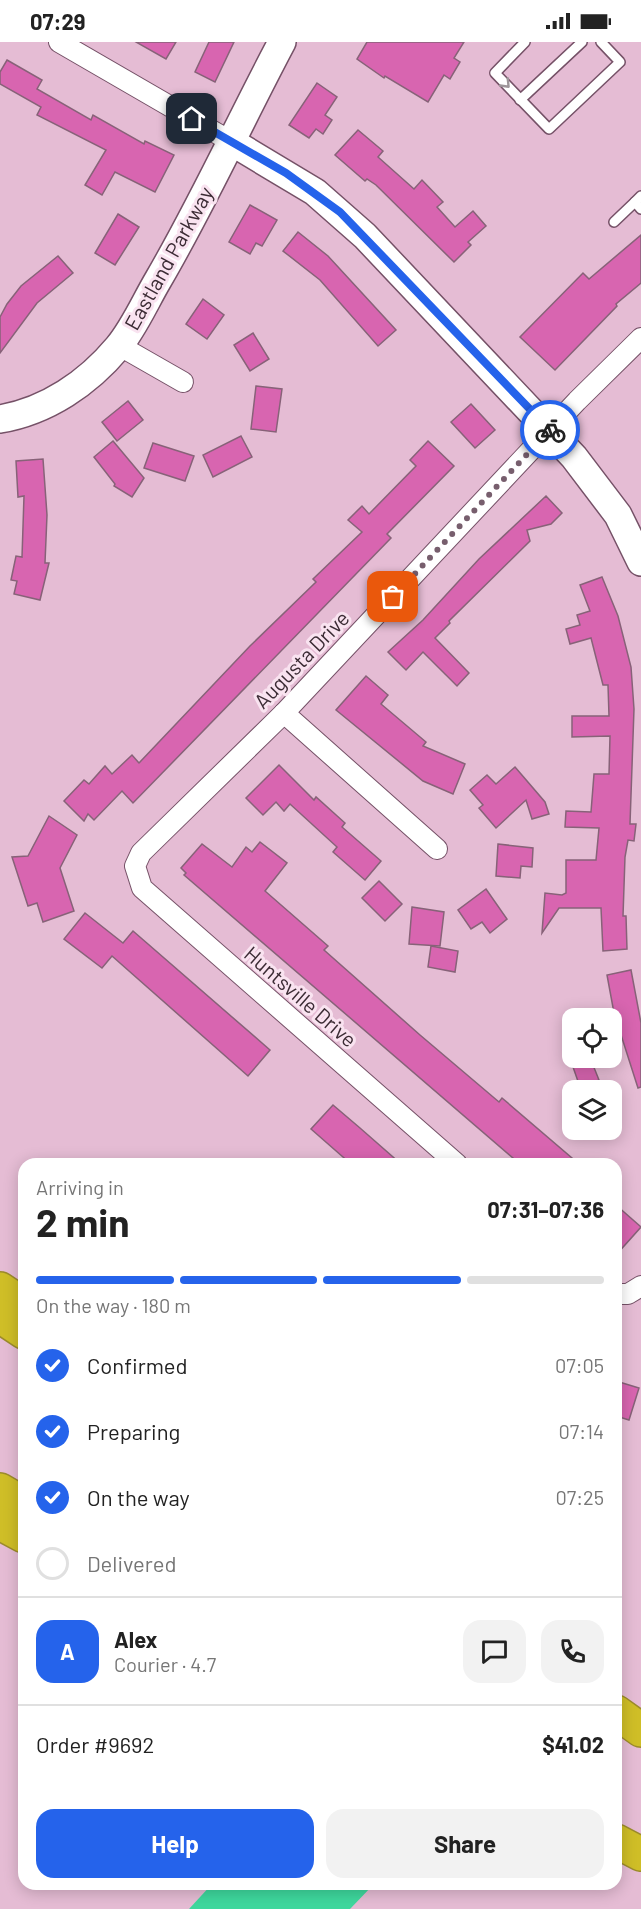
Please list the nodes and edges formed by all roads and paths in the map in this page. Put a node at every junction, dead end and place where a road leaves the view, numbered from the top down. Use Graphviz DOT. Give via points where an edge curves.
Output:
graph roads {
  1 [pos="59,42"];
  2 [pos="282,42"];
  3 [pos="525,42"];
  4 [pos="582,42"];
  5 [pos="601,42"];
  6 [pos="520,100"];
  7 [pos="230,141"];
  8 [pos="639,203"];
  9 [pos="614,222"];
  10 [pos="641,338"];
  11 [pos="120,346"];
  12 [pos="183,382"];
  13 [pos="0,419"];
  14 [pos="550,430"];
  15 [pos="641,562"];
  16 [pos="284,713"];
  17 [pos="437,849"];
  18 [pos="141,853"];
  19 [pos="450,1158"];
  20 [pos="641,1286"];
  21 [pos="0,1289"];
  22 [pos="622,1294"];
  23 [pos="18,1301"];
  24 [pos="0,1316"];
  25 [pos="18,1328"];
  26 [pos="0,1490"];
  27 [pos="18,1500"];
  28 [pos="0,1523"];
  29 [pos="18,1533"];
  30 [pos="622,1718"];
  31 [pos="641,1731"];
  32 [pos="622,1843"];
  33 [pos="641,1854"];
  1 -- 7 [label="street"];
  2 -- 7 [label="street, Eastland Parkway"];
  3 -- 6 [label="lane, one-way" via="495,73"];
  4 -- 6 [label="lane"];
  5 -- 6 [label="lane" via="620,62 549,129"];
  7 -- 11 [label="street, Eastland Parkway" via="183,237"];
  7 -- 14 [label="street" via="286,173 340,212"];
  8 -- 9 [label="lane"];
  10 -- 14 [label="street, Augusta Drive"];
  11 -- 12 [label="street"];
  11 -- 13 [label="street, Eastland Parkway" via="78,385 54,400"];
  14 -- 15 [label="street" via="618,516"];
  14 -- 16 [label="street, Augusta Drive"];
  16 -- 17 [label="street"];
  16 -- 18 [label="street, Augusta Drive"];
  18 -- 19 [label="street, Huntsville Drive" via="135,866 142,888"];
  20 -- 22 [label="street"];
  21 -- 23 [label="highway"];
  24 -- 25 [label="highway"];
  26 -- 27 [label="highway"];
  28 -- 29 [label="highway"];
  30 -- 31 [label="highway"];
  32 -- 33 [label="highway"];
}
